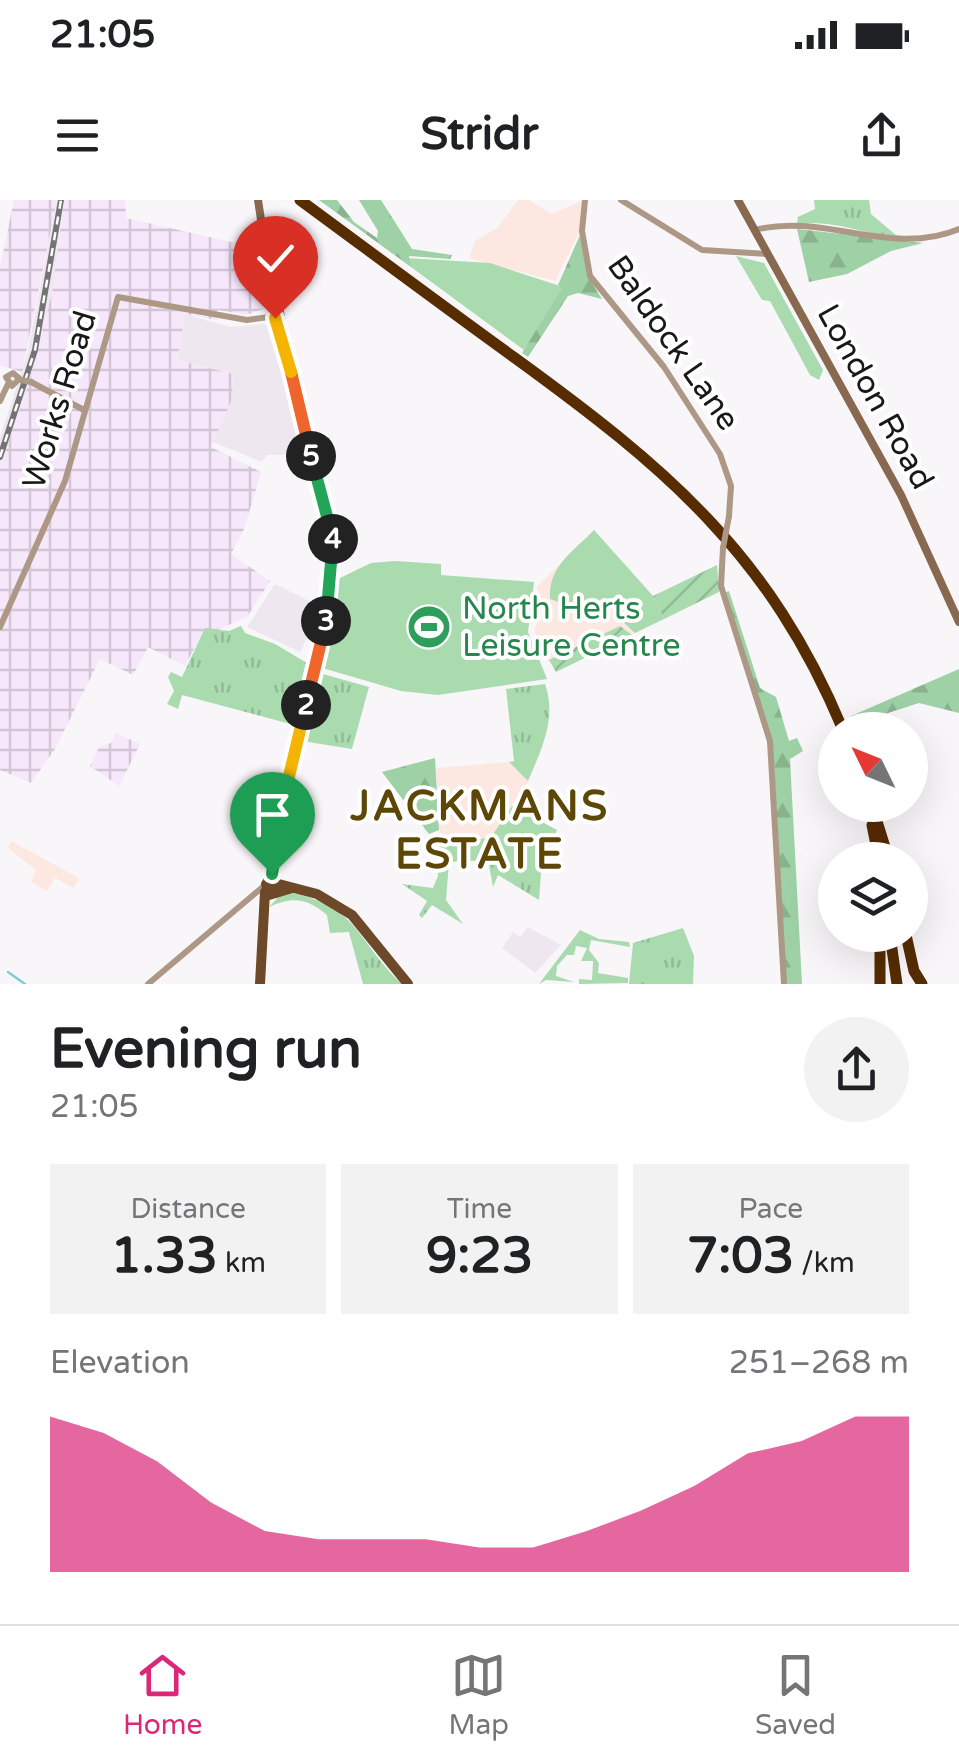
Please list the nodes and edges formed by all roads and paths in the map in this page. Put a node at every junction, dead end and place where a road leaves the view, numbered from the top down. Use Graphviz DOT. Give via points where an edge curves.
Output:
graph roads {
  1 [pos="258,200"];
  2 [pos="300,200"];
  3 [pos="309,200"];
  4 [pos="585,200"];
  5 [pos="621,200"];
  6 [pos="738,200"];
  7 [pos="959,229"];
  8 [pos="755,230"];
  9 [pos="768,254"];
  10 [pos="276,314"];
  11 [pos="5,375"];
  12 [pos="0,401"];
  13 [pos="84,410"];
  14 [pos="959,622"];
  15 [pos="0,627"];
  16 [pos="836,712"];
  17 [pos="837,712"];
  18 [pos="268,889"];
  19 [pos="880,952"];
  20 [pos="895,952"];
  21 [pos="910,952"];
  22 [pos="148,984"];
  23 [pos="260,984"];
  24 [pos="408,984"];
  25 [pos="784,984"];
  26 [pos="880,984"];
  27 [pos="900,984"];
  28 [pos="922,984"];
  1 -- 10 [label="main road"];
  2 -- 16 [label="highway" via="616,432 696,503 790,623"];
  3 -- 17 [label="highway" via="630,436 687,486 794,620"];
  4 -- 25 [label="street, Baldock Lane, bridge" via="582,231 590,276 664,367 720,454 731,486 722,592 770,741"];
  5 -- 9 [label="street" via="699,249"];
  6 -- 8 [label="main road, London Road"];
  7 -- 8 [label="street" via="896,239 837,226"];
  8 -- 9 [label="main road, London Road"];
  9 -- 14 [label="main road, London Road" via="901,495"];
  10 -- 13 [label="street, Works Road" via="247,320 118,297"];
  10 -- 18 [label="main road" via="332,526 330,604"];
  11 -- 12 [label="street"];
  11 -- 13 [label="street, bridge" via="14,385 30,382"];
  13 -- 15 [label="street, Works Road" via="65,481"];
  18 -- 22 [label="street"];
  18 -- 23 [label="main road"];
  18 -- 24 [label="main road" via="317,894 352,915"];
  19 -- 26 [label="highway"];
  20 -- 27 [label="highway"];
  21 -- 28 [label="highway"];
}
